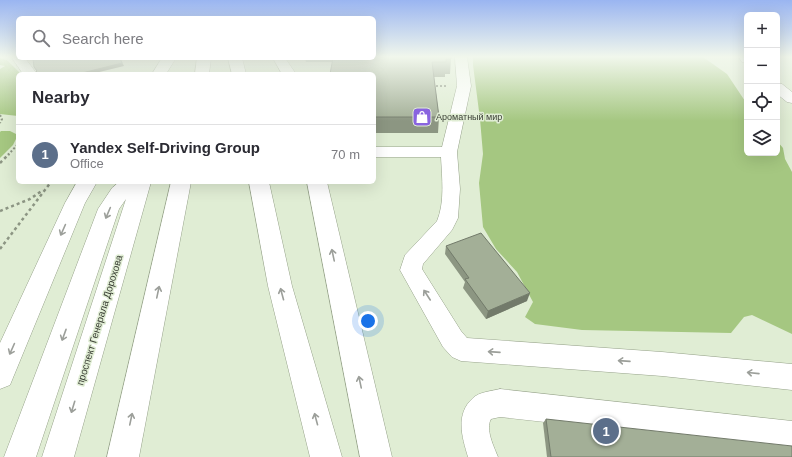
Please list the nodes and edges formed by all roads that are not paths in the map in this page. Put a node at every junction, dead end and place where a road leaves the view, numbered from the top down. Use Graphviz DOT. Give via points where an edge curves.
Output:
graph roads {
  1 [pos="463,78"];
  2 [pos="780,89"];
  3 [pos="792,99"];
  4 [pos="376,152"];
  5 [pos="449,152"];
  6 [pos="86,184"];
  7 [pos="130,184"];
  8 [pos="140,184"];
  9 [pos="181,184"];
  10 [pos="259,184"];
  11 [pos="317,184"];
  12 [pos="0,375"];
  13 [pos="792,377"];
  14 [pos="792,435"];
  15 [pos="20,457"];
  16 [pos="58,457"];
  17 [pos="123,457"];
  18 [pos="326,457"];
  19 [pos="376,457"];
  20 [pos="483,457"];
  1 -- 5 [label="street" via="464,86"];
  2 -- 3 [label="street"];
  4 -- 5 [label="street"];
  13 -- 5 [label="street, one-way" via="461,348 452,339 411,270 413,261 449,218"];
  6 -- 12 [label="main road, one-way" via="75,203"];
  7 -- 15 [label="main road, one-way" via="109,209"];
  8 -- 16 [label="main road, проспект Генерала Дорохова, one-way"];
  17 -- 9 [label="main road, one-way"];
  18 -- 10 [label="main road, one-way" via="276,270 264,219"];
  19 -- 11 [label="main road, one-way"];
  14 -- 20 [label="street" via="500,403 483,407 475,419 476,437"];
}
